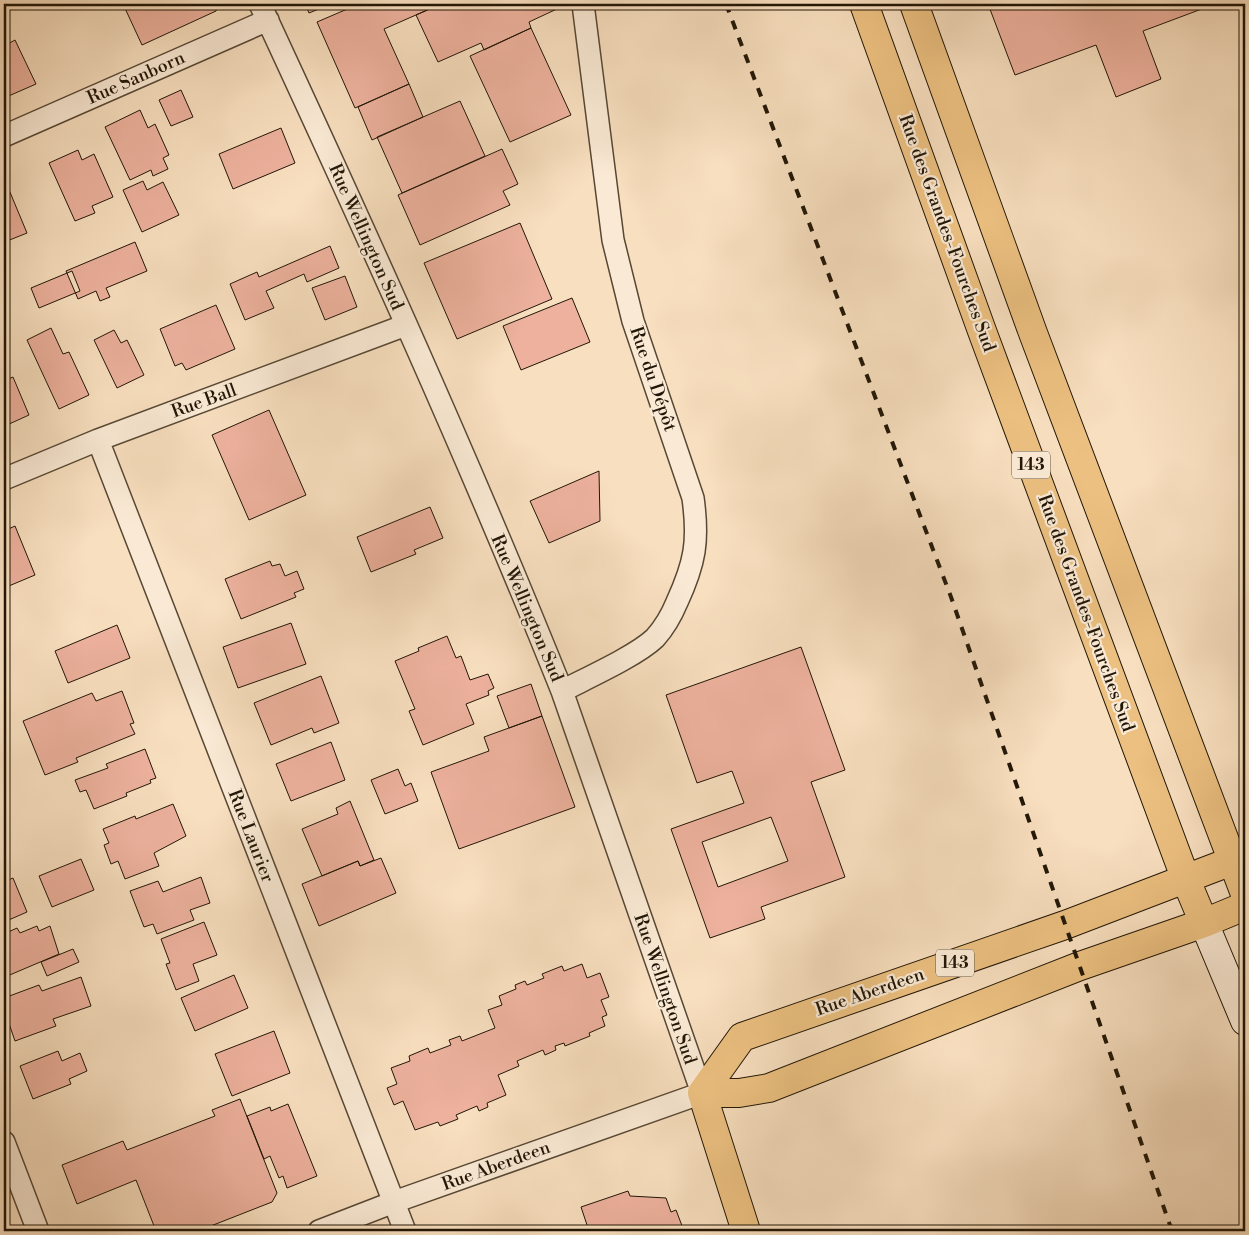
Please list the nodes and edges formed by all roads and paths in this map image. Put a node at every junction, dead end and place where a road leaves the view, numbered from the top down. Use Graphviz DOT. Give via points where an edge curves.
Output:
graph roads {
  1 [pos="583,4"];
  2 [pos="864,4"];
  3 [pos="914,4"];
  4 [pos="264,12"];
  5 [pos="4,136"];
  6 [pos="406,325"];
  7 [pos="98,440"];
  8 [pos="4,479"];
  9 [pos="562,691"];
  10 [pos="1232,861"];
  11 [pos="1186,880"];
  12 [pos="1245,894"];
  13 [pos="1245,906"];
  14 [pos="1204,923"];
  15 [pos="1245,1021"];
  16 [pos="702,1093"];
  17 [pos="4,1142"];
  18 [pos="394,1202"];
  19 [pos="38,1231"];
  20 [pos="319,1231"];
  21 [pos="405,1231"];
  22 [pos="746,1231"];
  1 -- 9 [label="street, Rue du Dépôt" via="613,240 633,321 693,498 696,523 692,568 671,614 655,638"];
  2 -- 11 [label="main road, Rue des Grandes-Fourches Sud / 143"];
  3 -- 10 [label="main road" via="1033,333"];
  4 -- 5 [label="street, Rue Sanborn"];
  4 -- 6 [label="street, Rue Wellington Sud"];
  6 -- 7 [label="street, Rue Ball"];
  6 -- 9 [label="street, Rue Wellington Sud"];
  7 -- 8 [label="street, Rue Ball"];
  7 -- 18 [label="street, Rue Laurier"];
  9 -- 16 [label="street, Rue Wellington Sud"];
  10 -- 11 [label="main road, Rue Aberdeen / 143"];
  10 -- 12 [label="main road"];
  11 -- 14 [label="main road, Rue des Grandes-Fourches Sud / 143"];
  11 -- 16 [label="main road, Rue Aberdeen / 143" via="742,1037"];
  13 -- 14 [label="main road, Rue Aberdeen"];
  14 -- 15 [label="main road, Rue des Grandes-Fourches Sud"];
  14 -- 16 [label="main road, Rue Aberdeen" via="1080,966 769,1088 739,1093"];
  16 -- 18 [label="street, Rue Aberdeen"];
  16 -- 22 [label="main road, Rue Wellington Sud"];
  17 -- 19 [label="street"];
  18 -- 20 [label="street, Rue Aberdeen"];
  18 -- 21 [label="street, Rue Laurier"];
}
